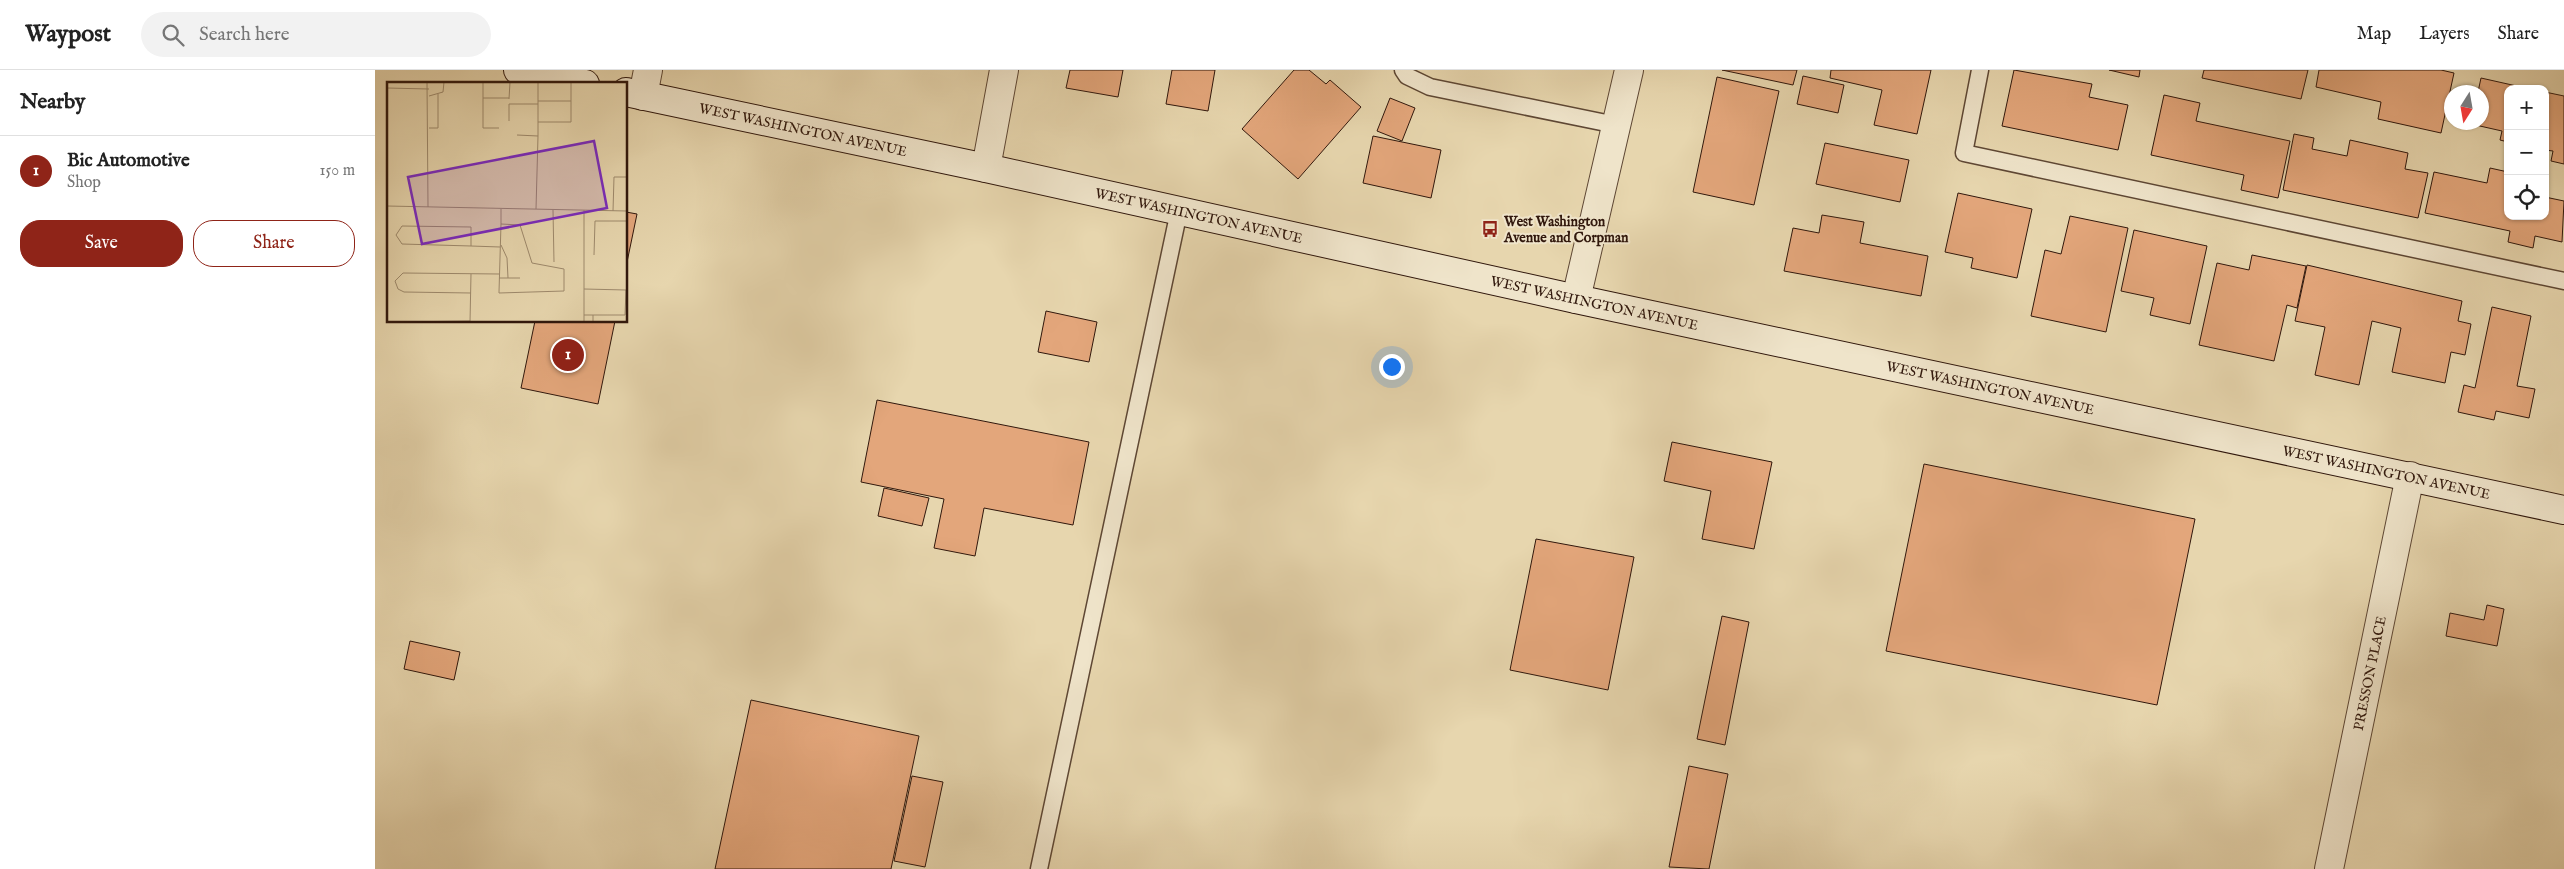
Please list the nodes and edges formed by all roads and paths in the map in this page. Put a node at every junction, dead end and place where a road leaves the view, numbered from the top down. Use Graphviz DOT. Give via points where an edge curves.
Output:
graph roads {
  1 [pos="518,70"];
  2 [pos="1004,70"];
  3 [pos="1403,70"];
  4 [pos="1629,70"];
  5 [pos="1980,70"];
  6 [pos="575,82"];
  7 [pos="639,86"];
  8 [pos="1617,124"];
  9 [pos="986,168"];
  10 [pos="1179,211"];
  11 [pos="2564,281"];
  12 [pos="1576,299"];
  13 [pos="2410,476"];
  14 [pos="2564,510"];
  15 [pos="1039,869"];
  16 [pos="2329,869"];
  1 -- 6 [label="main road"];
  2 -- 9 [label="main road"];
  3 -- 8 [label="lane" via="1407,76 1430,87"];
  4 -- 8 [label="main road"];
  5 -- 11 [label="lane" via="1964,153"];
  7 -- 9 [label="main road, WEST WASHINGTON AVENUE"];
  8 -- 12 [label="main road"];
  9 -- 10 [label="main road, WEST WASHINGTON AVENUE"];
  10 -- 12 [label="main road, WEST WASHINGTON AVENUE"];
  10 -- 15 [label="lane"];
  12 -- 13 [label="main road, WEST WASHINGTON AVENUE"];
  13 -- 14 [label="main road, WEST WASHINGTON AVENUE"];
  13 -- 16 [label="main road, PRESSON PLACE"];
}
